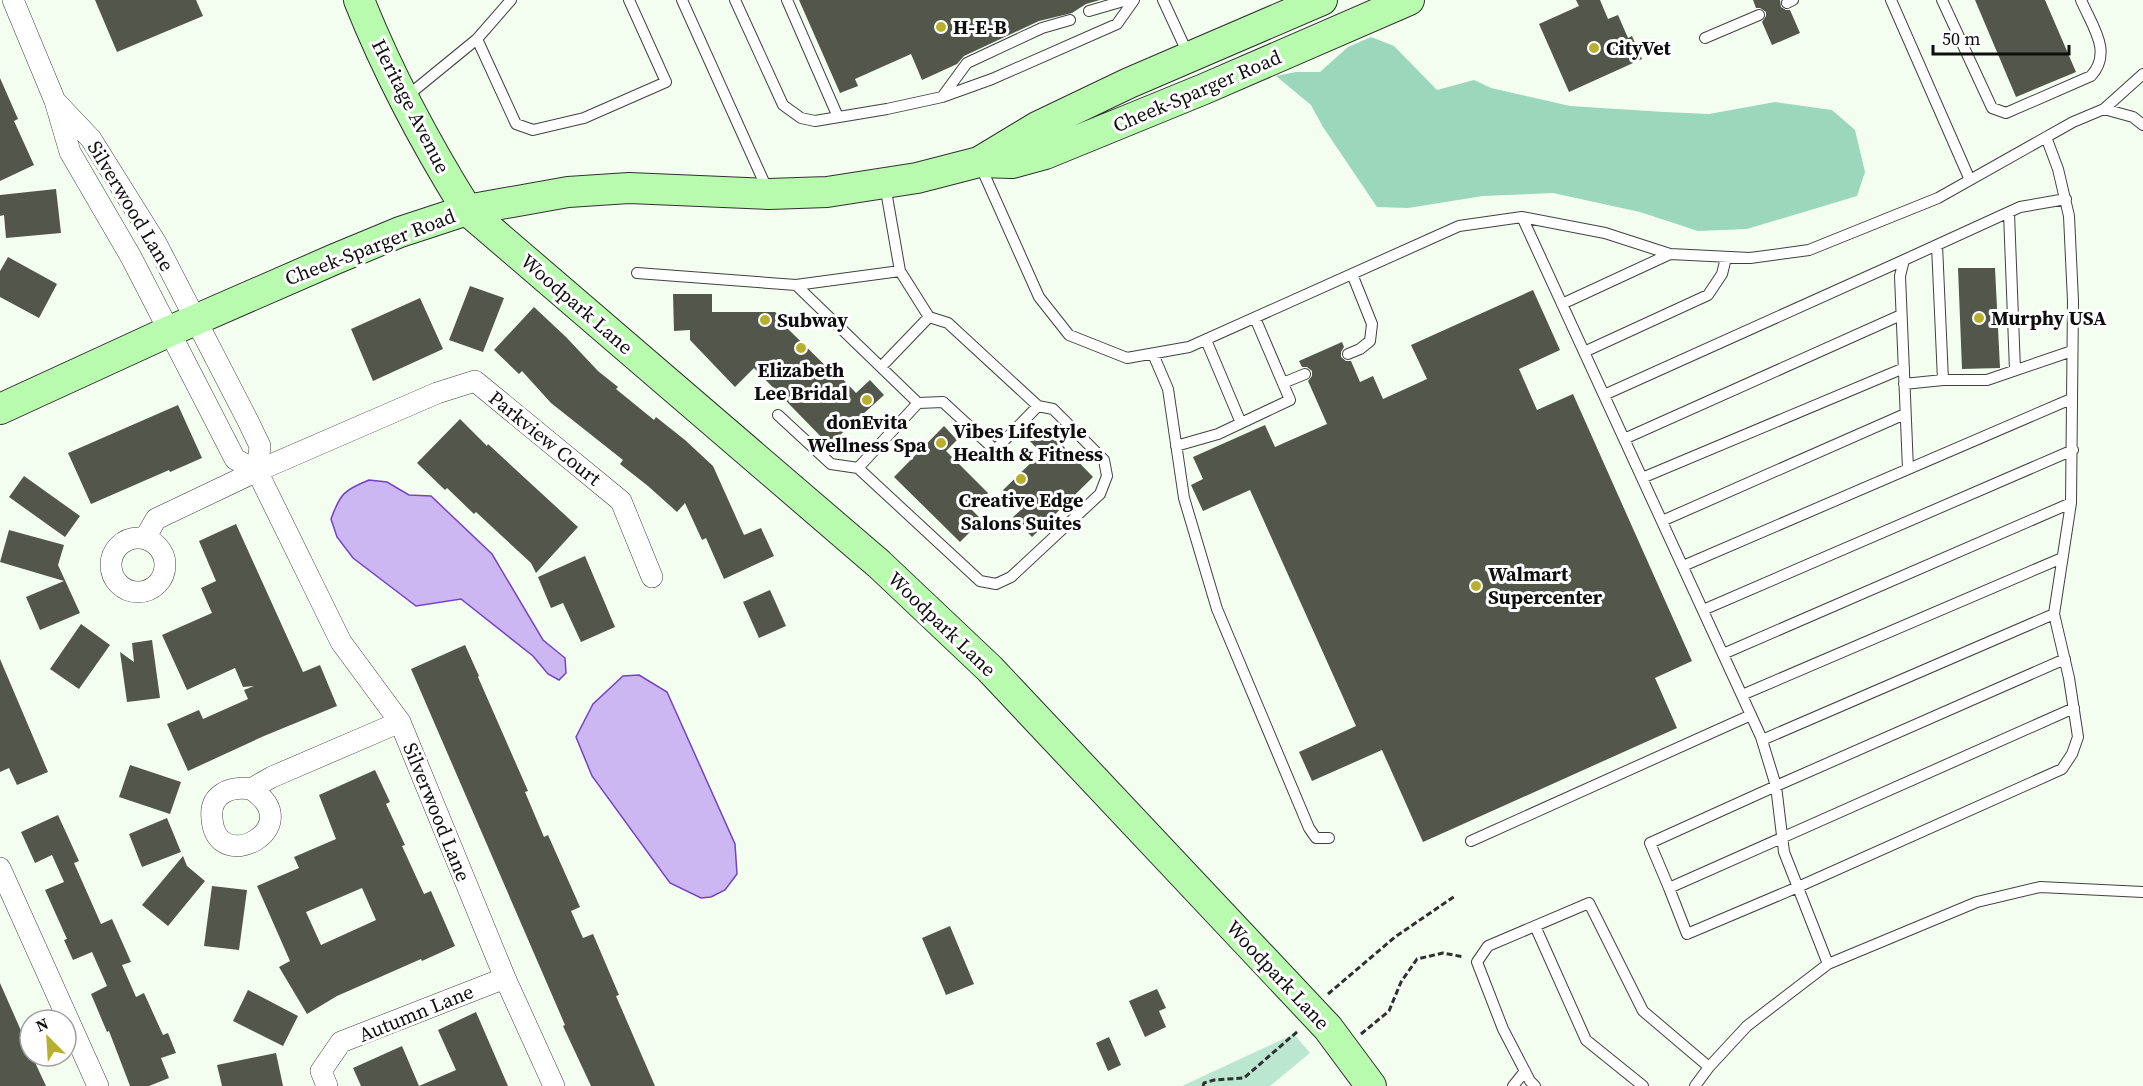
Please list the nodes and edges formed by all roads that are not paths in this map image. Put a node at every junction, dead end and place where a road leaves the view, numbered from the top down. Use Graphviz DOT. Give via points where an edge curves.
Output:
graph roads {
  1 [pos="13,0"];
  2 [pos="511,0"];
  3 [pos="629,0"];
  4 [pos="682,0"];
  5 [pos="735,0"];
  6 [pos="787,0"];
  7 [pos="1127,0"];
  8 [pos="1134,0"];
  9 [pos="1163,0"];
  10 [pos="1322,0"];
  11 [pos="1942,0"];
  12 [pos="2081,0"];
  13 [pos="363,1"];
  14 [pos="1893,1"];
  15 [pos="1397,2"];
  16 [pos="1089,11"];
  17 [pos="1759,15"];
  18 [pos="1070,20"];
  19 [pos="1706,38"];
  20 [pos="477,39"];
  21 [pos="1189,58"];
  22 [pos="2143,74"];
  23 [pos="1204,89"];
  24 [pos="942,97"];
  25 [pos="405,98"];
  26 [pos="55,101"];
  27 [pos="2104,109"];
  28 [pos="838,117"];
  29 [pos="2143,125"];
  30 [pos="2046,137"];
  31 [pos="979,162"];
  32 [pos="1970,180"];
  33 [pos="884,184"];
  34 [pos="769,194"];
  35 [pos="2066,198"];
  36 [pos="468,210"];
  37 [pos="2009,213"];
  38 [pos="1522,217"];
  39 [pos="1937,245"];
  40 [pos="1670,254"];
  41 [pos="1726,258"];
  42 [pos="1904,260"];
  43 [pos="900,271"];
  44 [pos="637,273"];
  45 [pos="1352,274"];
  46 [pos="796,285"];
  47 [pos="1562,304"];
  48 [pos="1901,315"];
  49 [pos="929,317"];
  50 [pos="1255,318"];
  51 [pos="183,325"];
  52 [pos="1206,340"];
  53 [pos="2072,351"];
  54 [pos="1584,352"];
  55 [pos="1153,354"];
  56 [pos="1348,354"];
  57 [pos="881,367"];
  58 [pos="1904,369"];
  59 [pos="2014,370"];
  60 [pos="1305,374"];
  61 [pos="1943,380"];
  62 [pos="1283,383"];
  63 [pos="1904,384"];
  64 [pos="1604,395"];
  65 [pos="2071,399"];
  66 [pos="918,403"];
  67 [pos="1038,406"];
  68 [pos="0,409"];
  69 [pos="1905,414"];
  70 [pos="778,415"];
  71 [pos="1241,423"];
  72 [pos="1624,439"];
  73 [pos="1176,446"];
  74 [pos="2073,450"];
  75 [pos="858,468"];
  76 [pos="1908,469"];
  77 [pos="257,471"];
  78 [pos="1642,478"];
  79 [pos="2071,503"];
  80 [pos="1662,521"];
  81 [pos="145,538"];
  82 [pos="2062,558"];
  83 [pos="1683,566"];
  84 [pos="652,577"];
  85 [pos="1703,610"];
  86 [pos="2054,614"];
  87 [pos="1723,654"];
  88 [pos="2065,659"];
  89 [pos="1742,695"];
  90 [pos="2074,708"];
  91 [pos="1751,715"];
  92 [pos="400,722"];
  93 [pos="1762,740"];
  94 [pos="1776,786"];
  95 [pos="251,789"];
  96 [pos="1782,837"];
  97 [pos="1329,838"];
  98 [pos="1471,841"];
  99 [pos="0,869"];
  100 [pos="1798,887"];
  101 [pos="1669,888"];
  102 [pos="2143,892"];
  103 [pos="1535,926"];
  104 [pos="1828,964"];
  105 [pos="505,978"];
  106 [pos="1709,1067"];
  107 [pos="1525,1071"];
  108 [pos="98,1086"];
  109 [pos="327,1086"];
  110 [pos="554,1086"];
  111 [pos="1371,1086"];
  112 [pos="1513,1086"];
  113 [pos="1535,1086"];
  114 [pos="1643,1086"];
  115 [pos="1695,1086"];
  1 -- 26 [label="street, Silverwood Lane"];
  2 -- 20 [label="lane"];
  3 -- 20 [label="lane" via="666,82 584,118 533,130 516,124"];
  4 -- 34 [label="lane"];
  5 -- 28 [label="lane" via="783,105 801,118 815,121"];
  6 -- 28 [label="lane"];
  7 -- 16 [label="lane"];
  8 -- 24 [label="lane" via="1117,24"];
  9 -- 21 [label="lane"];
  10 -- 21 [label="main road, Cheek-Sparger Road"];
  11 -- 12 [label="lane" via="1992,108 2006,112 2091,76 2100,67 2102,48"];
  13 -- 25 [label="main road, Heritage Avenue"];
  14 -- 32 [label="lane"];
  15 -- 23 [label="main road, Cheek-Sparger Road"];
  17 -- 19 [label="lane"];
  18 -- 24 [label="lane" via="1042,28 967,63"];
  20 -- 25 [label="lane"];
  21 -- 23 [label="main road"];
  21 -- 31 [label="main road, Cheek-Sparger Road" via="1037,127"];
  22 -- 27 [label="lane"];
  23 -- 31 [label="main road, Cheek-Sparger Road" via="1045,154 1012,163"];
  24 -- 28 [label="lane"];
  25 -- 36 [label="main road, Heritage Avenue"];
  26 -- 51 [label="street, Silverwood Lane" via="70,152 131,257"];
  26 -- 51 [label="street, Silverwood Lane" via="91,139 156,243"];
  27 -- 29 [label="lane" via="2133,117"];
  27 -- 30 [label="lane"];
  30 -- 32 [label="lane"];
  30 -- 35 [label="lane"];
  31 -- 33 [label="main road, Cheek-Sparger Road"];
  31 -- 55 [label="lane" via="1039,297 1069,335 1127,358"];
  32 -- 41 [label="lane" via="1938,198 1809,250"];
  33 -- 34 [label="main road, Cheek-Sparger Road" via="827,192"];
  33 -- 43 [label="lane"];
  34 -- 36 [label="main road, Cheek-Sparger Road" via="629,188 568,192"];
  35 -- 37 [label="lane"];
  35 -- 53 [label="lane"];
  36 -- 51 [label="main road, Cheek-Sparger Road" via="400,232"];
  36 -- 111 [label="main road, Woodpark Lane" via="879,564 990,669 1328,1028"];
  37 -- 39 [label="lane"];
  37 -- 59 [label="lane"];
  38 -- 40 [label="lane" via="1605,233"];
  38 -- 45 [label="lane" via="1459,226"];
  38 -- 47 [label="lane"];
  39 -- 42 [label="lane"];
  39 -- 61 [label="lane"];
  40 -- 41 [label="lane"];
  40 -- 47 [label="lane"];
  41 -- 54 [label="lane" via="1722,274 1708,295"];
  42 -- 48 [label="lane" via="1900,276"];
  42 -- 64 [label="lane"];
  43 -- 46 [label="lane"];
  43 -- 49 [label="lane"];
  44 -- 46 [label="lane"];
  45 -- 50 [label="lane"];
  45 -- 56 [label="lane" via="1372,324 1370,341"];
  46 -- 57 [label="lane"];
  47 -- 54 [label="lane"];
  48 -- 58 [label="lane"];
  48 -- 72 [label="lane"];
  49 -- 57 [label="lane"];
  49 -- 67 [label="lane" via="948,323"];
  50 -- 52 [label="lane"];
  50 -- 62 [label="lane"];
  51 -- 68 [label="main road, Cheek-Sparger Road"];
  51 -- 77 [label="street" via="260,446"];
  51 -- 77 [label="street" via="235,459"];
  52 -- 55 [label="lane"];
  52 -- 71 [label="lane"];
  53 -- 59 [label="lane"];
  53 -- 65 [label="lane"];
  54 -- 64 [label="lane"];
  55 -- 73 [label="lane" via="1168,390"];
  57 -- 66 [label="lane"];
  58 -- 63 [label="lane"];
  58 -- 78 [label="lane"];
  59 -- 61 [label="lane" via="1987,380"];
  60 -- 62 [label="lane"];
  61 -- 63 [label="lane"];
  62 -- 71 [label="lane" via="1290,400"];
  63 -- 69 [label="lane"];
  64 -- 72 [label="lane"];
  65 -- 74 [label="lane"];
  65 -- 76 [label="lane"];
  66 -- 67 [label="lane" via="943,402 995,450"];
  66 -- 75 [label="lane"];
  67 -- 75 [label="lane" via="1053,409 1104,460 1107,476 1100,494 1011,578 996,584 980,581"];
  69 -- 76 [label="lane"];
  69 -- 80 [label="lane"];
  70 -- 75 [label="lane" via="831,464"];
  71 -- 73 [label="lane"];
  72 -- 78 [label="lane"];
  73 -- 97 [label="lane" via="1184,498 1217,609 1309,828 1316,838"];
  74 -- 79 [label="lane"];
  74 -- 85 [label="lane"];
  76 -- 83 [label="lane"];
  77 -- 81 [label="street" via="156,519"];
  77 -- 84 [label="street, Parkview Court" via="437,393 476,381 621,501"];
  77 -- 92 [label="street, Silverwood Lane" via="341,642"];
  78 -- 80 [label="lane"];
  79 -- 82 [label="lane"];
  79 -- 87 [label="lane"];
  80 -- 83 [label="lane"];
  82 -- 86 [label="lane"];
  82 -- 89 [label="lane"];
  83 -- 85 [label="lane"];
  85 -- 87 [label="lane"];
  86 -- 88 [label="lane"];
  86 -- 93 [label="lane"];
  87 -- 89 [label="lane"];
  88 -- 90 [label="lane"];
  88 -- 94 [label="lane"];
  89 -- 91 [label="lane"];
  90 -- 96 [label="lane"];
  90 -- 100 [label="lane" via="2078,737 2062,769"];
  91 -- 93 [label="lane"];
  91 -- 98 [label="lane"];
  92 -- 95 [label="street"];
  92 -- 105 [label="street, Silverwood Lane"];
  93 -- 94 [label="lane"];
  94 -- 96 [label="lane"];
  94 -- 101 [label="lane" via="1650,843"];
  96 -- 100 [label="lane"];
  96 -- 101 [label="lane"];
  99 -- 108 [label="street"];
  100 -- 101 [label="lane" via="1687,934"];
  100 -- 104 [label="lane"];
  102 -- 104 [label="lane" via="2040,887 1977,902"];
  103 -- 106 [label="lane" via="1589,903 1643,1011"];
  103 -- 107 [label="lane" via="1488,946 1477,962 1503,1029"];
  103 -- 114 [label="lane" via="1586,1040"];
  104 -- 106 [label="lane" via="1747,1026"];
  105 -- 109 [label="street, Autumn Lane" via="341,1042 321,1071"];
  105 -- 110 [label="street, Silverwood Lane"];
  106 -- 115 [label="lane"];
  107 -- 112 [label="lane"];
  107 -- 113 [label="lane"];
}
